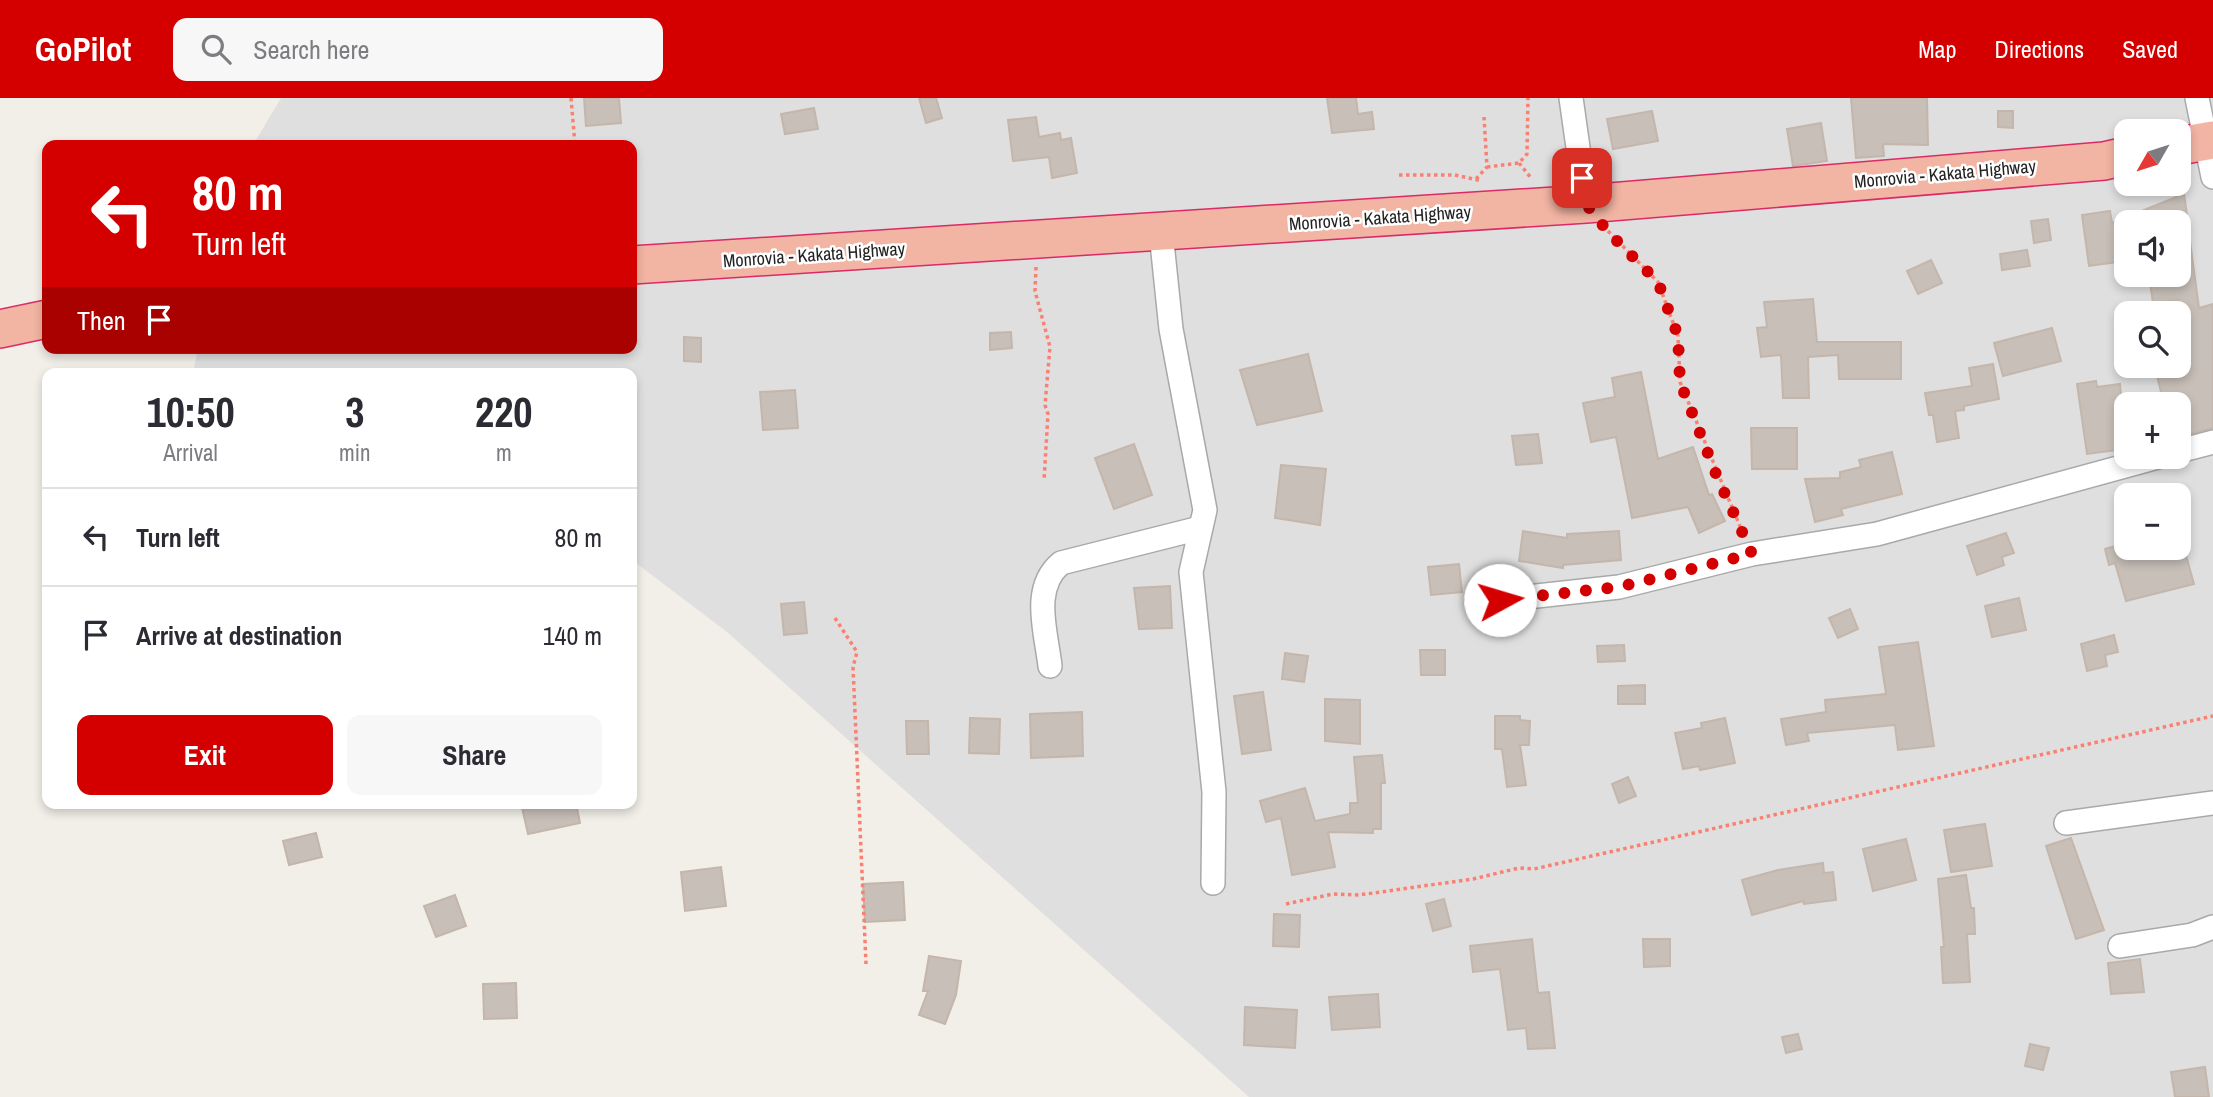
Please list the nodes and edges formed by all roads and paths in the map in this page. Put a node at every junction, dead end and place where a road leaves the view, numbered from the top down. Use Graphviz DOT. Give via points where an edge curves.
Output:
graph roads {
  1 [pos="571,98"];
  2 [pos="1528,98"];
  3 [pos="1571,98"];
  4 [pos="2197,98"];
  5 [pos="1484,117"];
  6 [pos="575,140"];
  7 [pos="2199,142"];
  8 [pos="2114,159"];
  9 [pos="1488,167"];
  10 [pos="1399,175"];
  11 [pos="2213,177"];
  12 [pos="1476,178"];
  13 [pos="1586,204"];
  14 [pos="1499,210"];
  15 [pos="1161,233"];
  16 [pos="1038,241"];
  17 [pos="637,265"];
  18 [pos="42,320"];
  19 [pos="0,329"];
  20 [pos="2213,442"];
  21 [pos="2191,448"];
  22 [pos="2114,469"];
  23 [pos="1044,481"];
  24 [pos="1200,528"];
  25 [pos="1752,554"];
  26 [pos="1500,600"];
  27 [pos="835,618"];
  28 [pos="1050,666"];
  29 [pos="2213,716"];
  30 [pos="2213,803"];
  31 [pos="2066,823"];
  32 [pos="1213,883"];
  33 [pos="1286,904"];
  34 [pos="2213,927"];
  35 [pos="2120,946"];
  36 [pos="866,964"];
  1 -- 6 [label="path"];
  2 -- 9 [label="path" via="1527,154 1519,163"];
  3 -- 13 [label="street"];
  4 -- 7 [label="street"];
  5 -- 9 [label="path"];
  7 -- 11 [label="street"];
  8 -- 13 [label="highway, Monrovia - Kakata Highway"];
  9 -- 12 [label="path"];
  10 -- 12 [label="path"];
  12 -- 14 [label="path" via="1493,184"];
  13 -- 14 [label="highway, Monrovia - Kakata Highway"];
  13 -- 25 [label="path" via="1658,282 1678,336 1680,382"];
  14 -- 15 [label="highway, Monrovia - Kakata Highway"];
  15 -- 16 [label="highway, Monrovia - Kakata Highway"];
  15 -- 24 [label="street" via="1171,328 1205,510"];
  16 -- 17 [label="highway, Monrovia - Kakata Highway"];
  16 -- 23 [label="path" via="1035,290 1050,347"];
  18 -- 19 [label="highway"];
  20 -- 21 [label="street"];
  22 -- 25 [label="street" via="1877,534"];
  24 -- 28 [label="street" via="1061,563 1050,572 1042,592"];
  24 -- 32 [label="street" via="1191,572 1214,792"];
  25 -- 26 [label="street" via="1619,587"];
  27 -- 36 [label="path" via="857,652 853,667"];
  29 -- 33 [label="path" via="1534,869"];
  30 -- 31 [label="street"];
  34 -- 35 [label="street" via="2192,935"];
}
